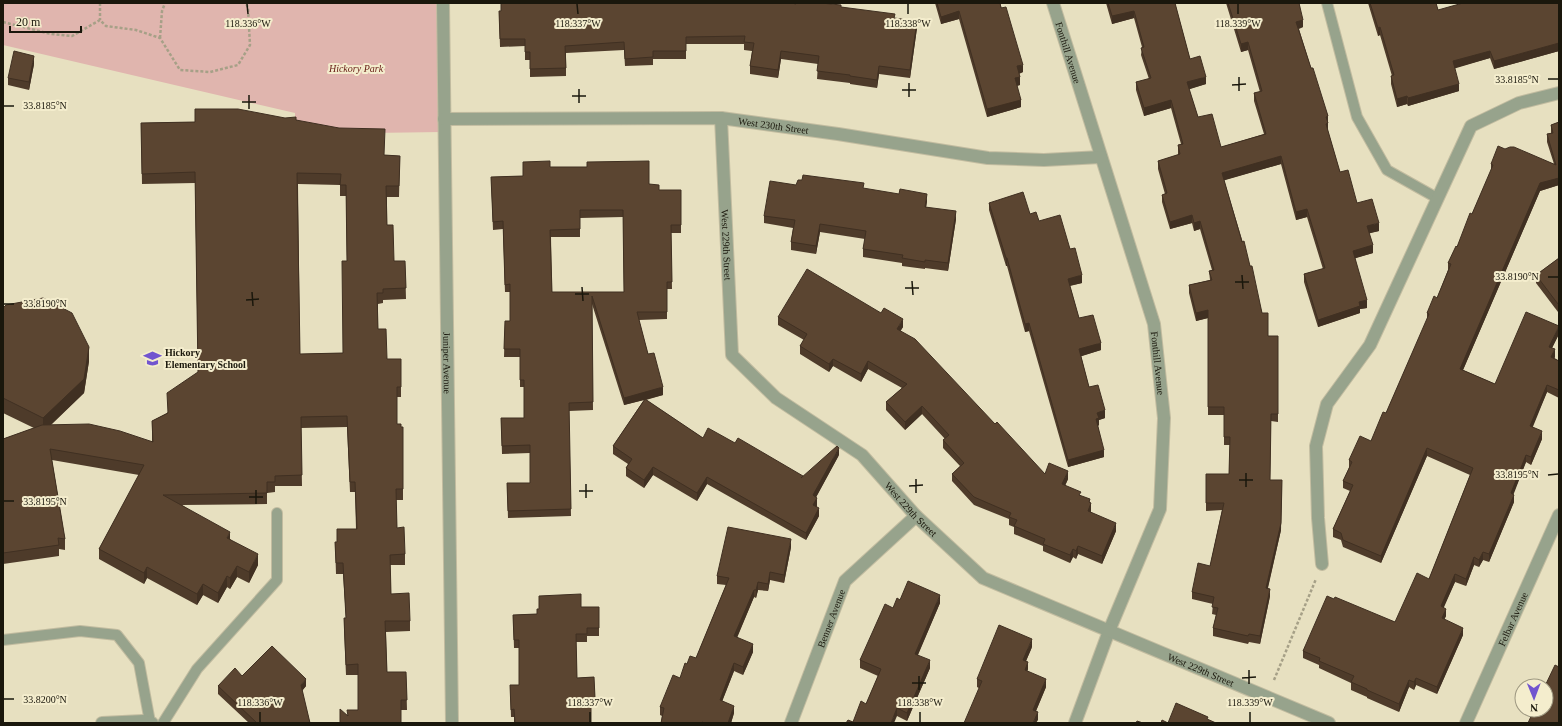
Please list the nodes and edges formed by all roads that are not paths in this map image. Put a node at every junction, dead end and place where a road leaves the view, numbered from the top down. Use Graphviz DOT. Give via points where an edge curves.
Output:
graph roads {
  1 [pos="443,3"];
  2 [pos="1053,3"];
  3 [pos="1327,3"];
  4 [pos="1559,93"];
  5 [pos="721,118"];
  6 [pos="444,119"];
  7 [pos="1101,157"];
  8 [pos="1437,198"];
  9 [pos="277,513"];
  10 [pos="1559,515"];
  11 [pos="916,516"];
  12 [pos="1322,564"];
  13 [pos="1109,631"];
  14 [pos="3,640"];
  15 [pos="102,723"];
  16 [pos="151,723"];
  17 [pos="164,723"];
  18 [pos="452,723"];
  19 [pos="791,723"];
  20 [pos="1075,723"];
  21 [pos="1329,723"];
  22 [pos="1466,723"];
  1 -- 6 [label="street, Juniper Avenue"];
  2 -- 7 [label="street, Fonthill Avenue"];
  3 -- 8 [label="lane" via="1357,117 1387,170"];
  4 -- 8 [label="street" via="1519,102 1471,126"];
  5 -- 6 [label="street, West 230th Street"];
  5 -- 7 [label="street, West 230th Street" via="988,158 1044,160"];
  5 -- 11 [label="street, West 229th Street" via="732,355 776,398 862,455"];
  6 -- 18 [label="street, Juniper Avenue"];
  7 -- 13 [label="street, Fonthill Avenue" via="1154,324 1164,418 1160,509"];
  8 -- 12 [label="street" via="1370,345 1327,404 1316,446"];
  9 -- 17 [label="lane" via="277,580 197,669"];
  10 -- 22 [label="street, Felbar Avenue"];
  11 -- 13 [label="street, West 229th Street" via="982,578"];
  11 -- 19 [label="street, Benner Avenue" via="845,580"];
  13 -- 20 [label="street, Fonthill Avenue"];
  13 -- 21 [label="street, West 229th Street"];
  14 -- 16 [label="lane" via="80,631 117,635 139,663"];
  15 -- 16 [label="street" via="143,720"];
}
